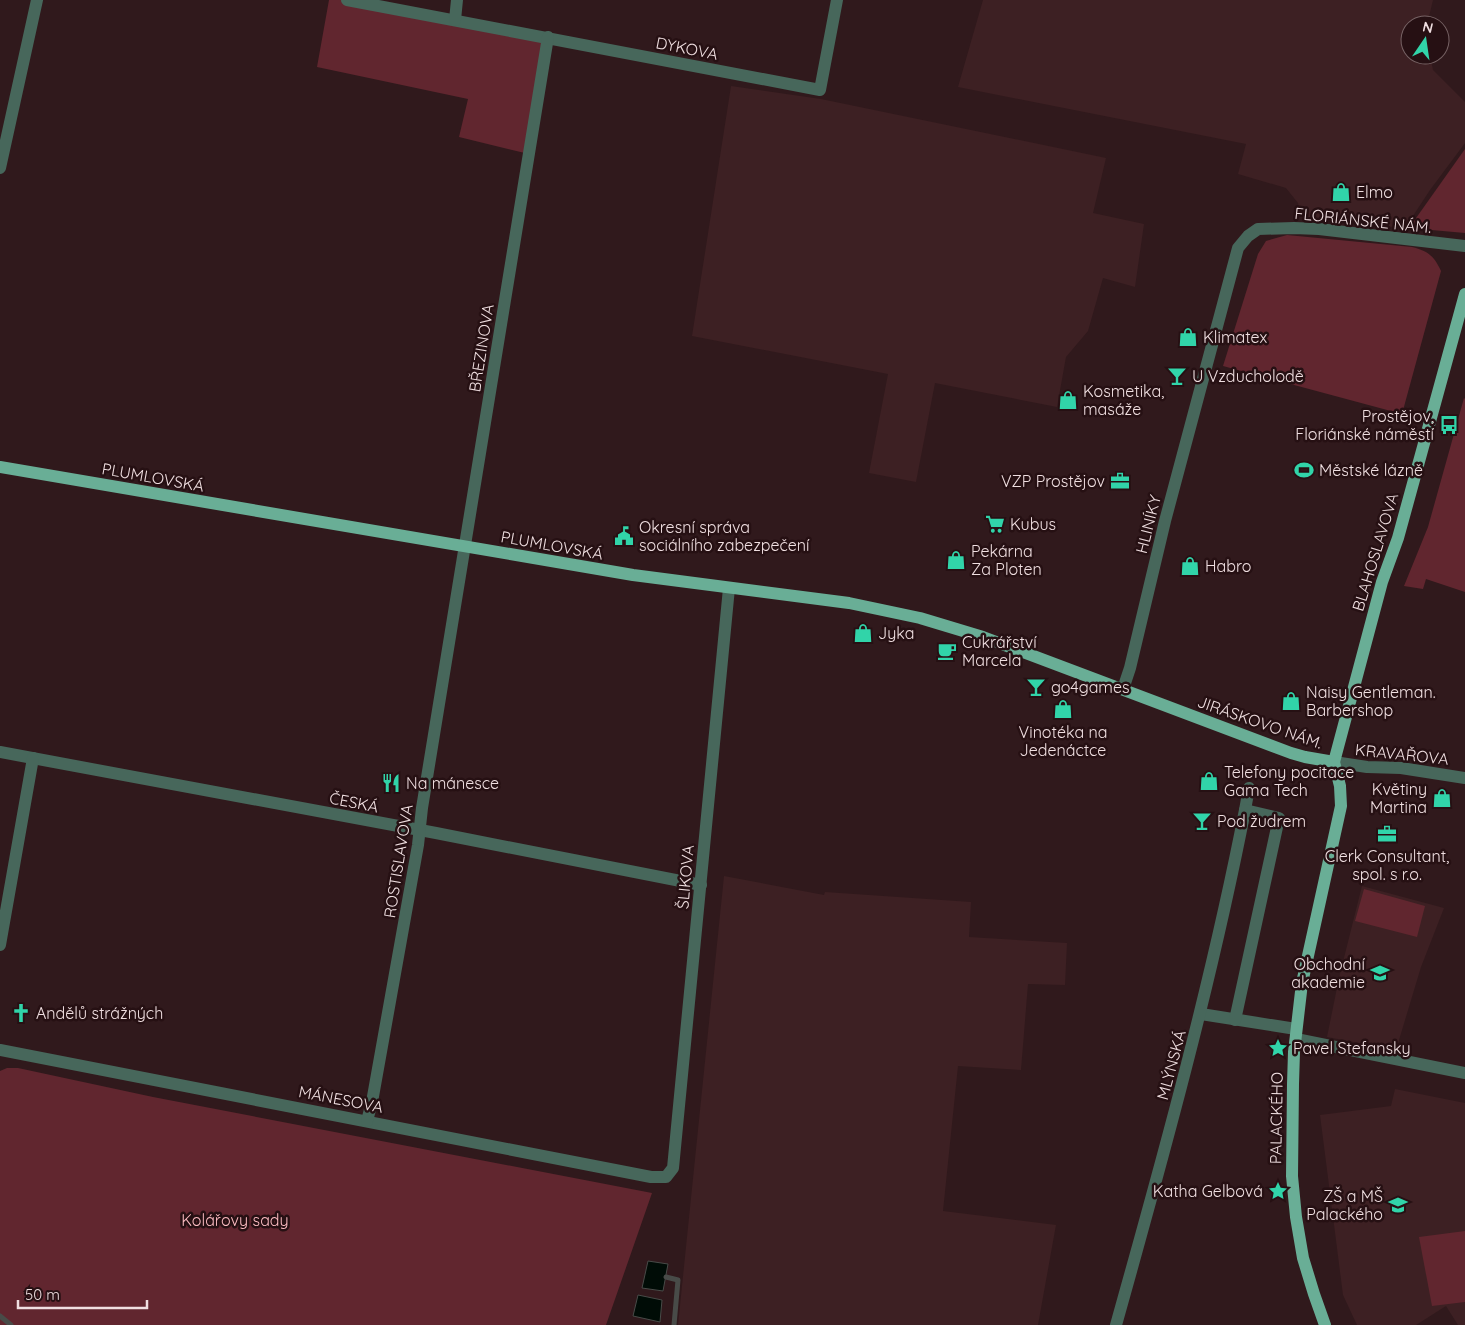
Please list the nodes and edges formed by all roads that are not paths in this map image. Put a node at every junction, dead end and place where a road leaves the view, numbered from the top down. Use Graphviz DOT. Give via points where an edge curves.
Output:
graph roads {
  1 [pos="37,0"];
  2 [pos="347,0"];
  3 [pos="837,0"];
  4 [pos="457,2"];
  5 [pos="455,20"];
  6 [pos="548,37"];
  7 [pos="0,168"];
  8 [pos="1465,246"];
  9 [pos="1465,294"];
  10 [pos="1207,367"];
  11 [pos="0,467"];
  12 [pos="465,546"];
  13 [pos="729,588"];
  14 [pos="1123,689"];
  15 [pos="1175,710"];
  16 [pos="0,752"];
  17 [pos="33,758"];
  18 [pos="1334,762"];
  19 [pos="1465,778"];
  20 [pos="1249,788"];
  21 [pos="1245,810"];
  22 [pos="420,830"];
  23 [pos="701,885"];
  24 [pos="0,945"];
  25 [pos="1201,1014"];
  26 [pos="1235,1020"];
  27 [pos="1296,1034"];
  28 [pos="0,1050"];
  29 [pos="1465,1073"];
  30 [pos="367,1121"];
  31 [pos="673,1168"];
  32 [pos="1116,1325"];
  33 [pos="1325,1325"];
  1 -- 7 [label="street"];
  2 -- 5 [label="street, DYKOVA"];
  3 -- 6 [label="street, DYKOVA" via="820,90"];
  4 -- 5 [label="street"];
  5 -- 6 [label="street, DYKOVA"];
  6 -- 12 [label="street, BŘEZINOVA"];
  8 -- 10 [label="street, FLORIÁNSKÉ NÁM." via="1319,229 1258,229 1238,248"];
  9 -- 18 [label="main road, BLAHOSLAVOVA"];
  10 -- 14 [label="street, HLINÍKY"];
  11 -- 12 [label="main road, PLUMLOVSKÁ"];
  12 -- 13 [label="main road, PLUMLOVSKÁ"];
  12 -- 22 [label="street, ROSTISLAVOVA"];
  13 -- 14 [label="main road, PLUMLOVSKÁ" via="849,603 920,618 983,637"];
  13 -- 23 [label="street, ŠLIKOVA"];
  14 -- 15 [label="main road, PLUMLOVSKÁ"];
  15 -- 18 [label="main road, JIRÁSKOVO NÁM." via="1291,753"];
  16 -- 17 [label="street, ČESKÁ"];
  17 -- 22 [label="street, ČESKÁ"];
  17 -- 24 [label="street"];
  18 -- 19 [label="street, KRAVAŘOVA"];
  18 -- 27 [label="main road, PALACKÉHO" via="1341,806 1302,983"];
  20 -- 21 [label="street, MLÝNSKÁ"];
  21 -- 25 [label="street, MLÝNSKÁ"];
  21 -- 26 [label="street" via="1279,818"];
  22 -- 23 [label="street, ČESKÁ"];
  22 -- 30 [label="street, ROSTISLAVOVA"];
  23 -- 31 [label="street, ŠLIKOVA"];
  25 -- 26 [label="street"];
  25 -- 32 [label="street, MLÝNSKÁ"];
  26 -- 27 [label="street"];
  27 -- 29 [label="street"];
  27 -- 33 [label="main road, PALACKÉHO" via="1291,1145 1293,1197 1303,1258"];
  28 -- 30 [label="street, MÁNESOVA"];
  30 -- 31 [label="street, MÁNESOVA" via="651,1177 666,1176"];
}
